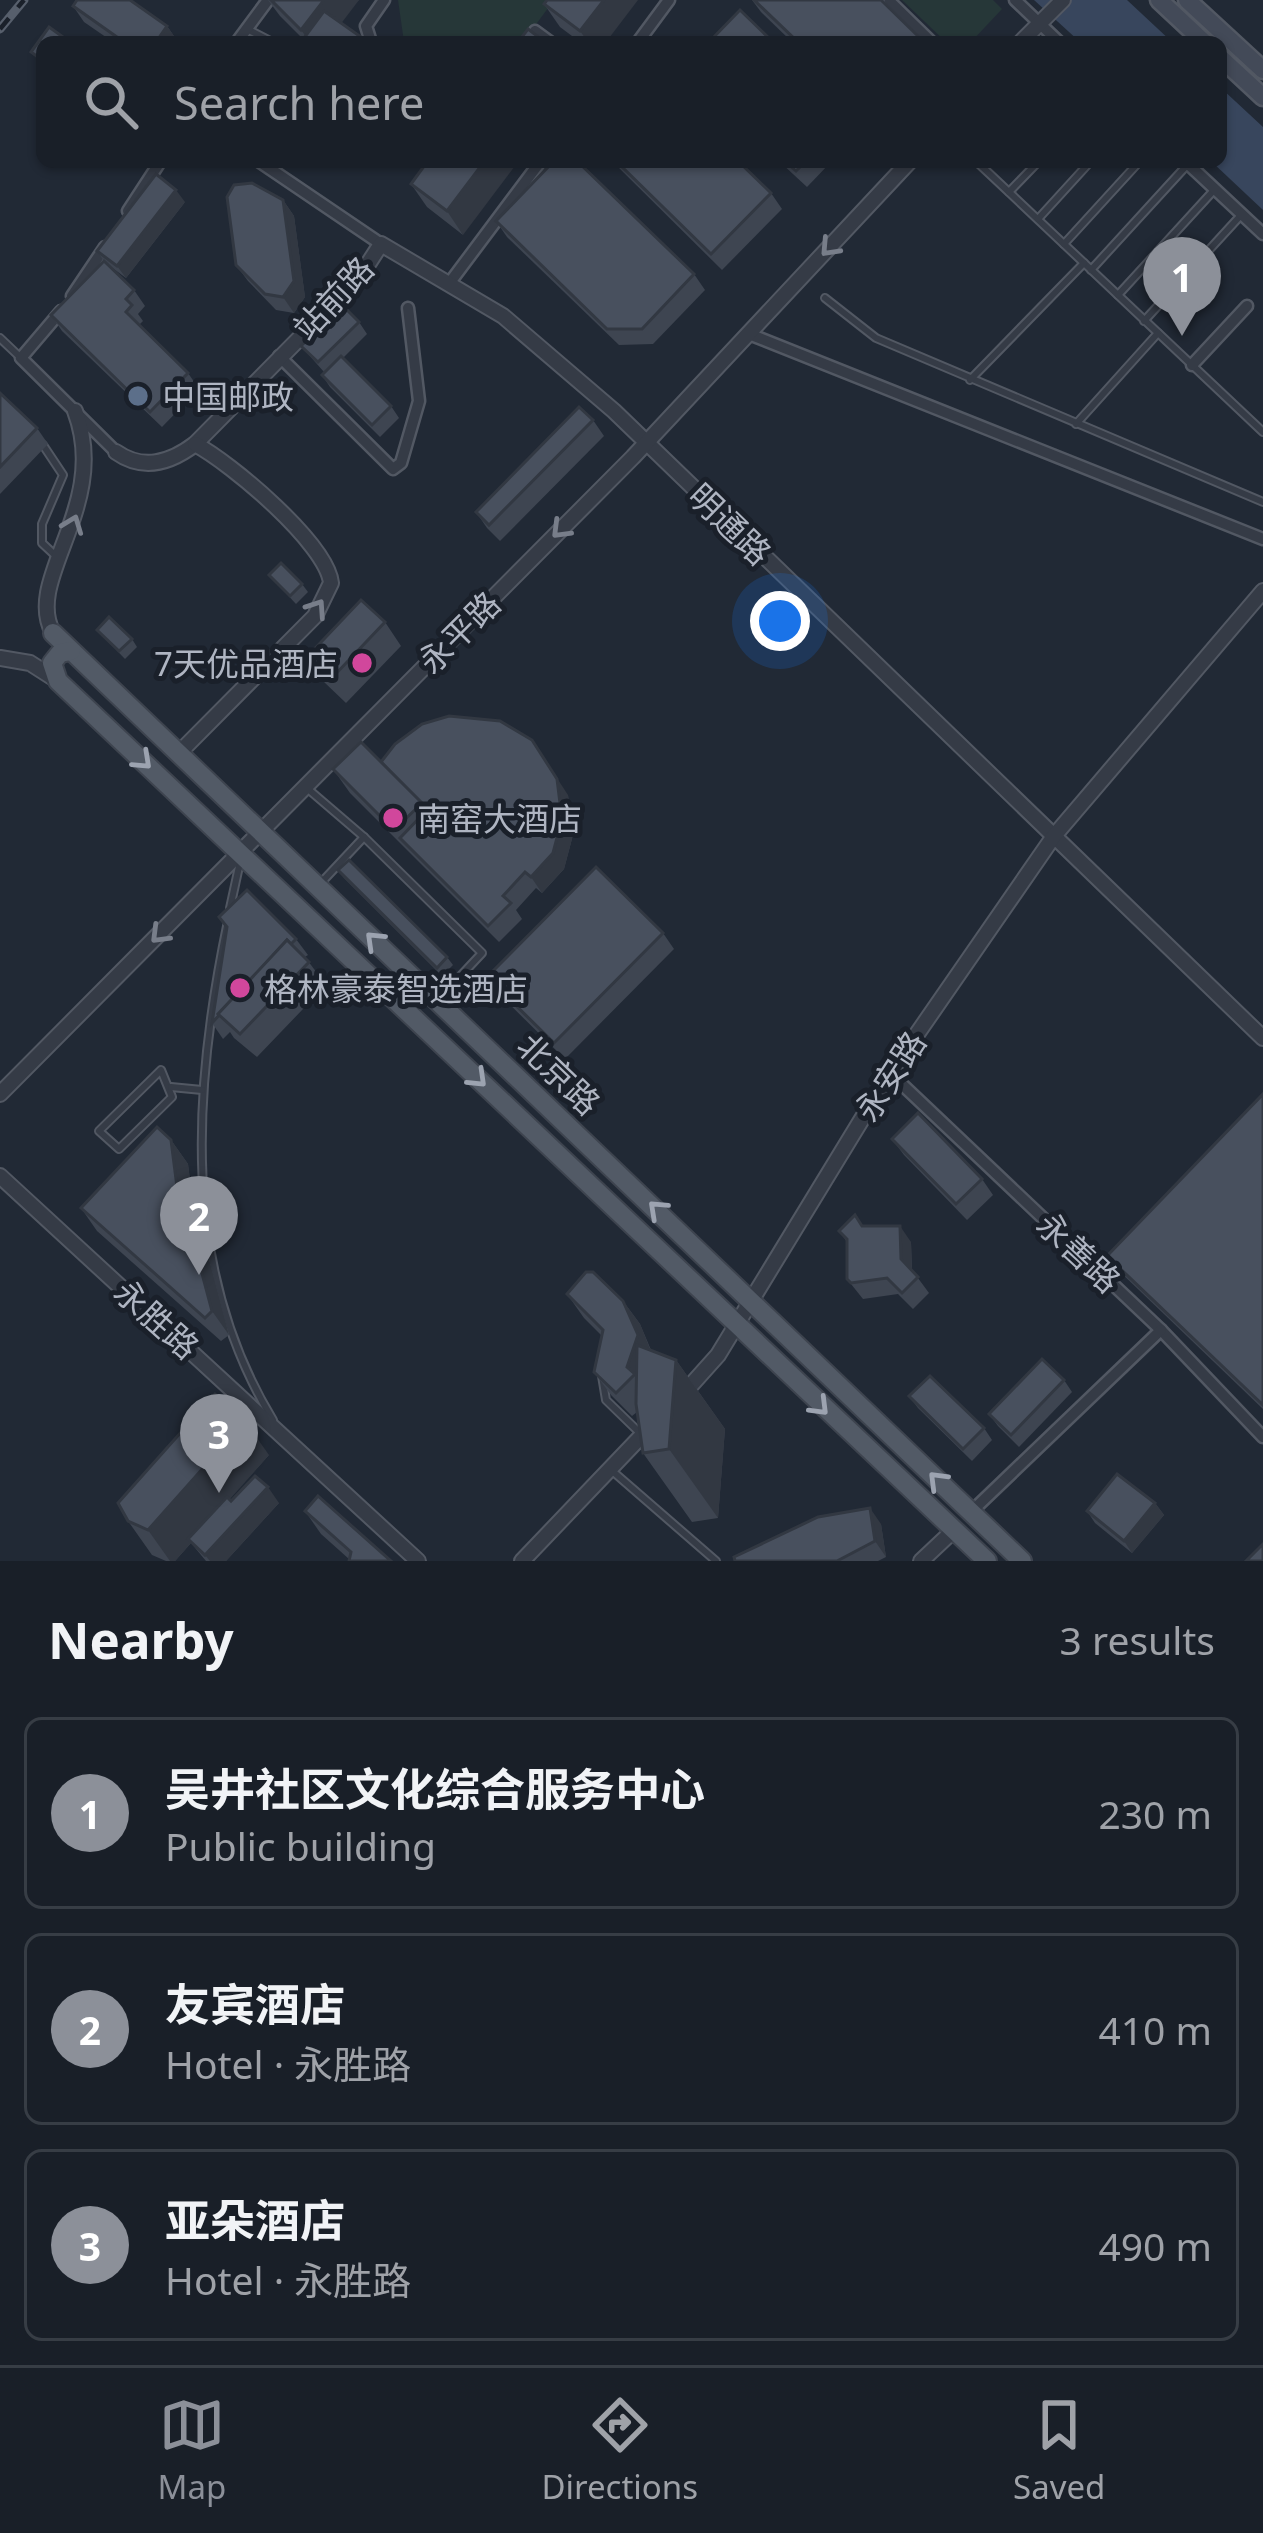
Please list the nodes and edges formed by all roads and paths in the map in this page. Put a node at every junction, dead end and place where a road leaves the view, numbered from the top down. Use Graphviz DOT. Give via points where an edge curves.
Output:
graph roads {
  1 [pos="268,0"];
  2 [pos="384,0"];
  3 [pos="669,0"];
  4 [pos="889,0"];
  5 [pos="1015,0"];
  6 [pos="1063,0"];
  7 [pos="1159,0"];
  8 [pos="1187,0"];
  9 [pos="1043,19"];
  10 [pos="247,28"];
  11 [pos="536,31"];
  12 [pos="241,36"];
  13 [pos="261,36"];
  14 [pos="369,36"];
  15 [pos="542,36"];
  16 [pos="642,36"];
  17 [pos="926,36"];
  18 [pos="1027,36"];
  19 [pos="1055,36"];
  20 [pos="1198,36"];
  21 [pos="1226,36"];
  22 [pos="1227,37"];
  23 [pos="1227,64"];
  24 [pos="1263,70"];
  25 [pos="1263,97"];
  26 [pos="156,168"];
  27 [pos="269,168"];
  28 [pos="536,168"];
  29 [pos="903,168"];
  30 [pos="983,168"];
  31 [pos="1032,168"];
  32 [pos="1085,168"];
  33 [pos="1134,168"];
  34 [pos="1182,168"];
  35 [pos="1192,168"];
  36 [pos="1215,189"];
  37 [pos="1009,192"];
  38 [pos="1242,214"];
  39 [pos="1038,219"];
  40 [pos="122,220"];
  41 [pos="1263,234"];
  42 [pos="109,240"];
  43 [pos="381,244"];
  44 [pos="1064,244"];
  45 [pos="1087,267"];
  46 [pos="451,281"];
  47 [pos="1118,296"];
  48 [pos="825,298"];
  49 [pos="1247,306"];
  50 [pos="407,308"];
  51 [pos="1144,321"];
  52 [pos="1158,333"];
  53 [pos="749,334"];
  54 [pos="0,338"];
  55 [pos="279,356"];
  56 [pos="21,358"];
  57 [pos="1192,365"];
  58 [pos="970,380"];
  59 [pos="75,411"];
  60 [pos="1076,424"];
  61 [pos="1263,432"];
  62 [pos="38,440"];
  63 [pos="646,442"];
  64 [pos="195,444"];
  65 [pos="116,452"];
  66 [pos="1263,502"];
  67 [pos="1263,539"];
  68 [pos="59,560"];
  69 [pos="1263,591"];
  70 [pos="52,633"];
  71 [pos="71,651"];
  72 [pos="0,658"];
  73 [pos="58,681"];
  74 [pos="179,753"];
  75 [pos="306,787"];
  76 [pos="260,833"];
  77 [pos="1054,836"];
  78 [pos="364,837"];
  79 [pos="242,853"];
  80 [pos="318,887"];
  81 [pos="438,1000"];
  82 [pos="1263,1038"];
  83 [pos="890,1073"];
  84 [pos="171,1087"];
  85 [pos="202,1090"];
  86 [pos="0,1094"];
  87 [pos="0,1176"];
  88 [pos="752,1299"];
  89 [pos="737,1324"];
  90 [pos="1162,1330"];
  91 [pos="598,1354"];
  92 [pos="280,1432"];
  93 [pos="642,1435"];
  94 [pos="1263,1437"];
  95 [pos="609,1468"];
  96 [pos="970,1513"];
  97 [pos="954,1530"];
  98 [pos="418,1561"];
  99 [pos="522,1561"];
  100 [pos="716,1561"];
  101 [pos="921,1561"];
  102 [pos="987,1561"];
  103 [pos="1022,1561"];
  1 -- 10 [label="street"];
  2 -- 14 [label="street" via="366,26"];
  3 -- 16 [label="street"];
  4 -- 17 [label="street"];
  5 -- 9 [label="street"];
  6 -- 9 [label="street"];
  7 -- 20 [label="main road"];
  8 -- 21 [label="main road"];
  9 -- 18 [label="street"];
  9 -- 19 [label="street"];
  10 -- 12 [label="street"];
  10 -- 13 [label="lane"];
  11 -- 15 [label="street"];
  22 -- 24 [label="main road"];
  23 -- 25 [label="main road"];
  26 -- 40 [label="street"];
  27 -- 43 [label="street, 明通路"];
  28 -- 46 [label="street"];
  29 -- 53 [label="street, 永平路, one-way"];
  30 -- 37 [label="lane"];
  31 -- 37 [label="lane"];
  32 -- 39 [label="lane"];
  33 -- 44 [label="lane"];
  34 -- 45 [label="lane"];
  35 -- 36 [label="street"];
  36 -- 38 [label="street"];
  36 -- 47 [label="lane"];
  37 -- 39 [label="lane"];
  38 -- 41 [label="street"];
  38 -- 51 [label="lane"];
  39 -- 44 [label="lane"];
  42 -- 56 [label="street"];
  43 -- 46 [label="street, 明通路"];
  43 -- 55 [label="street, 站前路"];
  44 -- 45 [label="lane"];
  45 -- 47 [label="lane"];
  45 -- 58 [label="lane"];
  46 -- 63 [label="street, 明通路" via="503,316"];
  47 -- 51 [label="lane"];
  48 -- 58 [label="lane" via="876,338"];
  49 -- 57 [label="street"];
  50 -- 55 [label="street" via="419,401 393,469"];
  51 -- 52 [label="lane"];
  52 -- 57 [label="lane"];
  52 -- 60 [label="lane"];
  53 -- 63 [label="street, 永平路"];
  53 -- 67 [label="street"];
  54 -- 56 [label="lane"];
  55 -- 64 [label="street, 站前路"];
  56 -- 59 [label="street"];
  57 -- 61 [label="lane"];
  58 -- 60 [label="lane"];
  59 -- 65 [label="street"];
  68 -- 59 [label="street, one-way" via="86,480"];
  60 -- 66 [label="lane"];
  62 -- 68 [label="lane" via="63,475 41,524 42,543"];
  63 -- 75 [label="street, 永平路, one-way"];
  63 -- 77 [label="street, 明通路"];
  64 -- 65 [label="street, 站前路" via="161,462 140,464"];
  74 -- 64 [label="street, one-way" via="315,616 331,584 323,559 231,466"];
  68 -- 70 [label="street" via="43,605"];
  69 -- 77 [label="street, 永安路"];
  70 -- 71 [label="main road, 北京路"];
  71 -- 73 [label="main road" via="52,663"];
  71 -- 74 [label="main road, 北京路"];
  72 -- 73 [label="street" via="30,663"];
  73 -- 79 [label="main road, 北京路, one-way"];
  74 -- 76 [label="main road, 北京路"];
  75 -- 76 [label="street, 永平路"];
  75 -- 78 [label="lane"];
  76 -- 79 [label="street, 永平路"];
  76 -- 80 [label="main road, 北京路"];
  77 -- 82 [label="street, 明通路"];
  77 -- 83 [label="street, 永安路"];
  78 -- 80 [label="lane"];
  78 -- 81 [label="lane" via="482,953"];
  79 -- 85 [label="lane"];
  79 -- 86 [label="street, 永平路, one-way"];
  79 -- 89 [label="main road, 北京路, one-way"];
  81 -- 80 [label="main road, 北京路, one-way"];
  88 -- 81 [label="main road, 北京路, one-way"];
  83 -- 88 [label="street, 永安路"];
  83 -- 90 [label="street, 永善路"];
  84 -- 84 [label="lane" via="161,1070 99,1131 119,1149 172,1097"];
  84 -- 85 [label="lane"];
  85 -- 92 [label="lane" via="197,1164 213,1261 237,1354"];
  87 -- 92 [label="street, 永胜路"];
  88 -- 89 [label="street, 永安路"];
  96 -- 88 [label="main road, 北京路, one-way"];
  89 -- 93 [label="street, 永安路"];
  89 -- 97 [label="main road, 北京路, one-way"];
  90 -- 94 [label="street, 永善路"];
  90 -- 96 [label="street"];
  91 -- 93 [label="lane" via="605,1400"];
  92 -- 98 [label="street, 永胜路"];
  93 -- 95 [label="street, 永安路"];
  95 -- 99 [label="street, 永安路"];
  95 -- 100 [label="lane"];
  96 -- 103 [label="main road, 北京路"];
  97 -- 101 [label="street"];
  97 -- 102 [label="main road, 北京路"];
}
